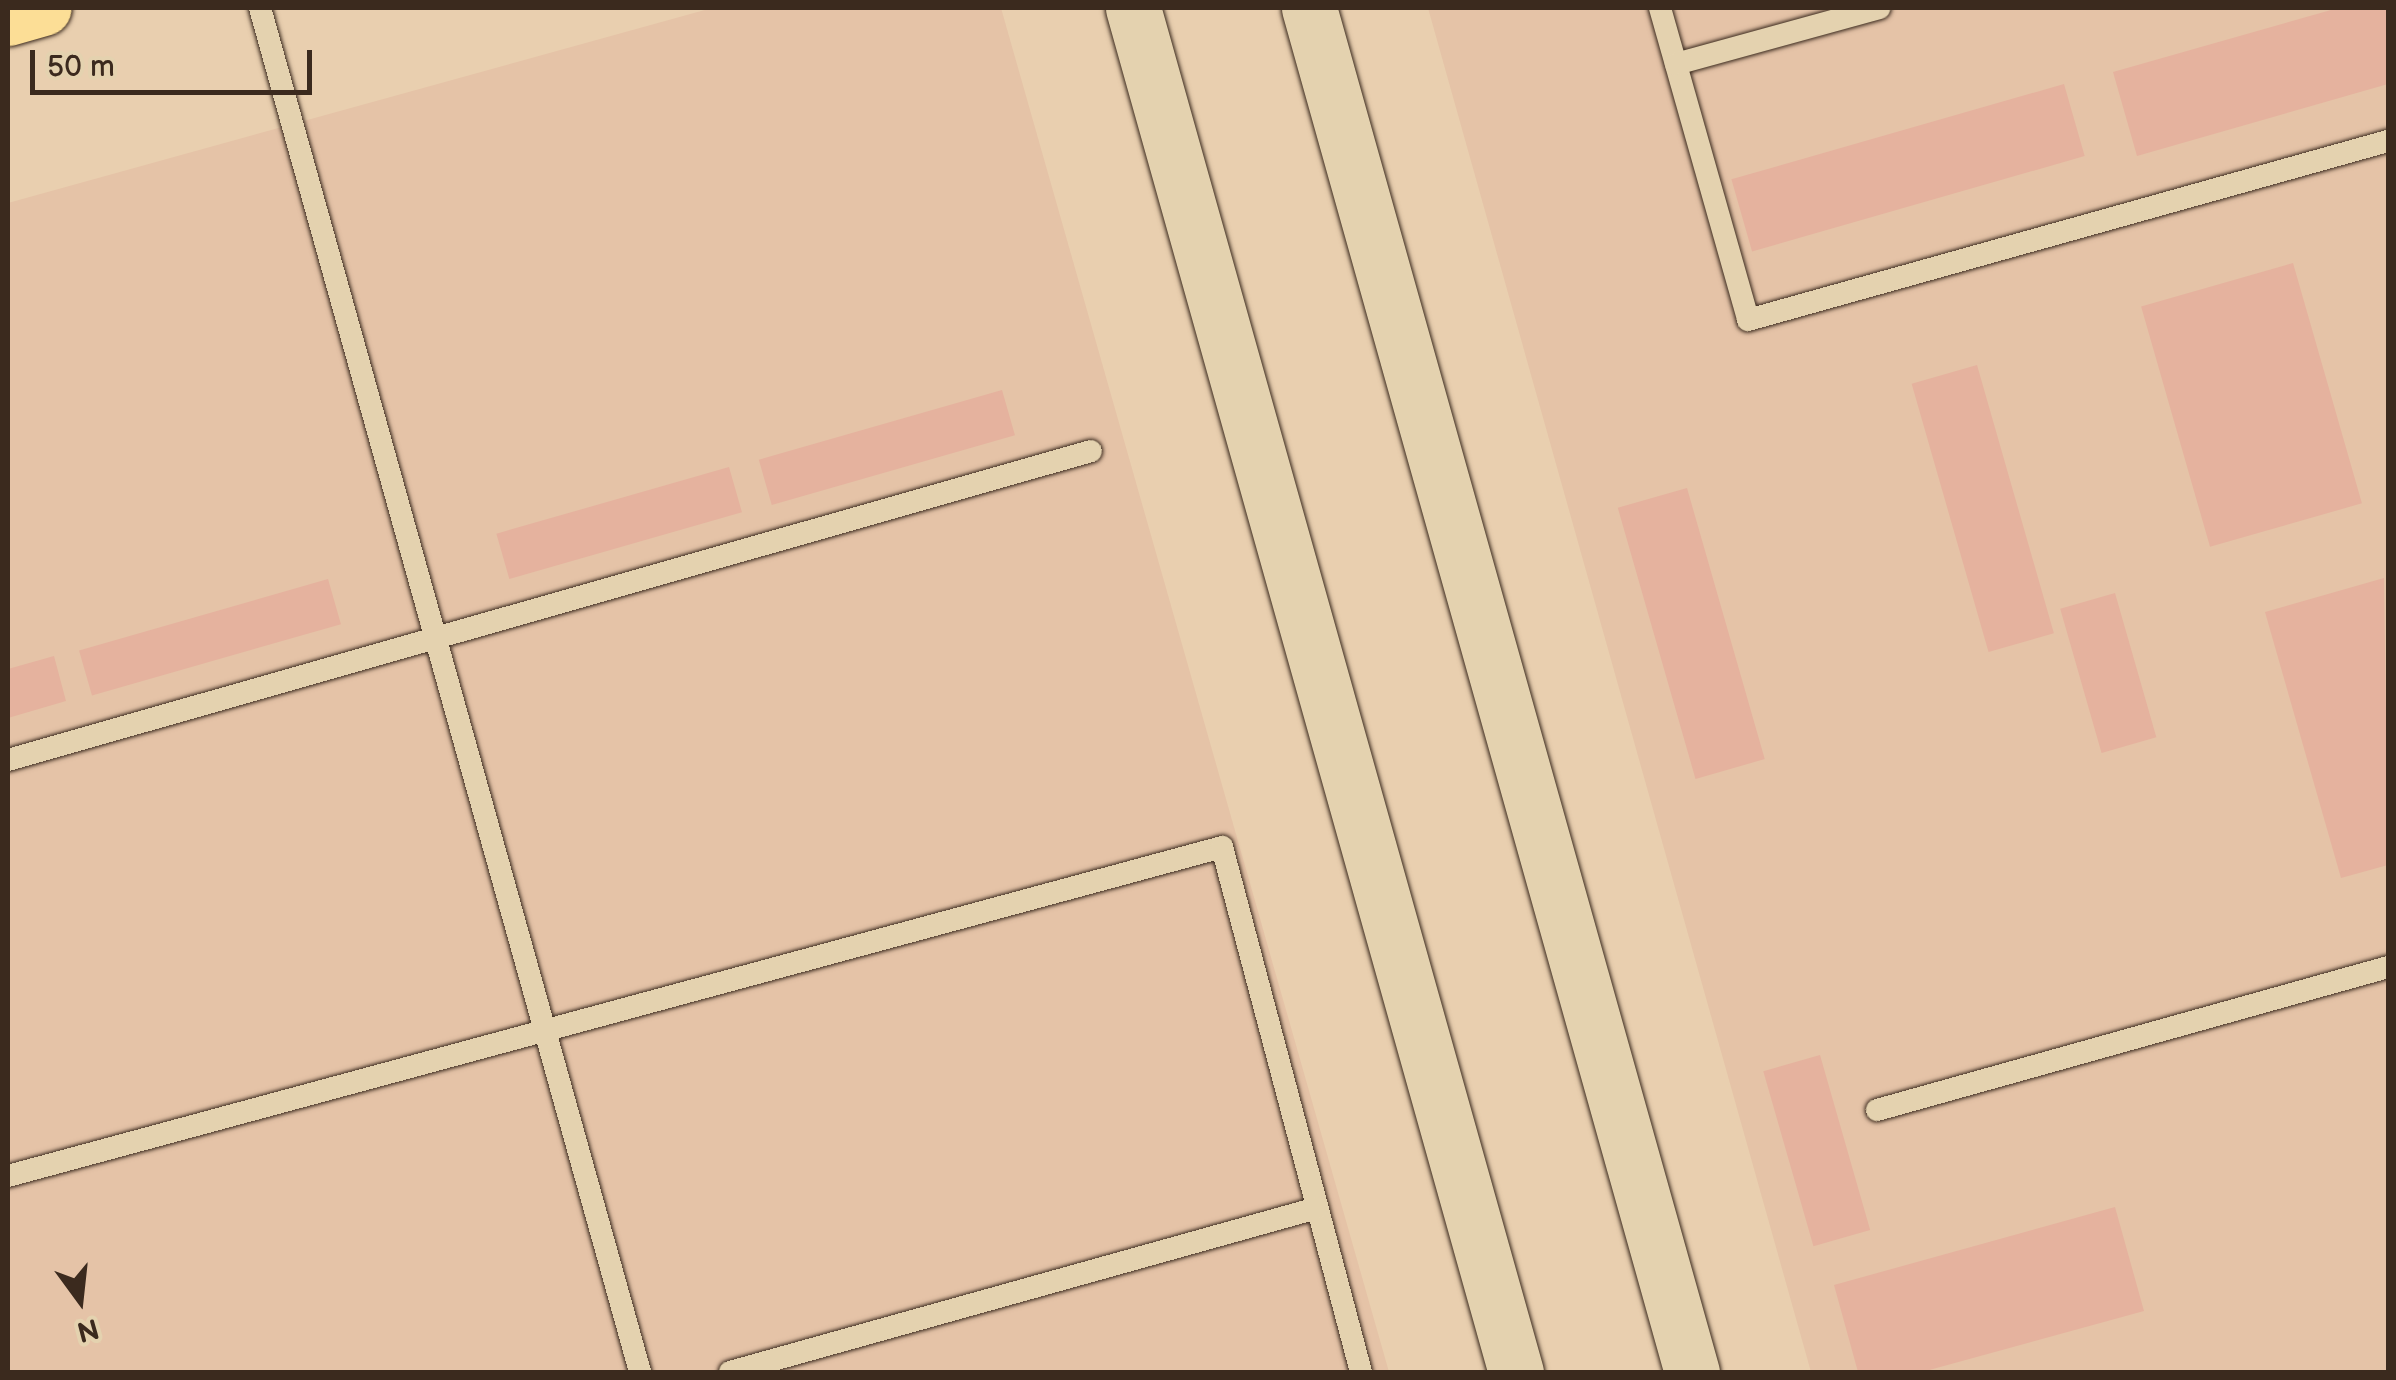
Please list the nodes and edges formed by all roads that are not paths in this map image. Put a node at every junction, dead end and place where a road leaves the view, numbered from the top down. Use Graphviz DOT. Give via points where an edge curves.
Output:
graph roads {
  1 [pos="44,8"];
  2 [pos="260,8"];
  3 [pos="1134,8"];
  4 [pos="1310,8"];
  5 [pos="1660,8"];
  6 [pos="1879,8"];
  7 [pos="8,18"];
  8 [pos="1676,64"];
  9 [pos="2388,141"];
  10 [pos="1091,450"];
  11 [pos="435,638"];
  12 [pos="8,760"];
  13 [pos="2388,966"];
  14 [pos="544,1030"];
  15 [pos="1876,1110"];
  16 [pos="8,1176"];
  17 [pos="1317,1208"];
  18 [pos="640,1372"];
  19 [pos="730,1372"];
  20 [pos="1360,1372"];
  21 [pos="1516,1372"];
  22 [pos="1692,1372"];
  1 -- 7 [label="main road"];
  2 -- 11 [label="lane"];
  3 -- 21 [label="street"];
  4 -- 22 [label="street"];
  5 -- 8 [label="lane"];
  6 -- 8 [label="lane"];
  8 -- 9 [label="lane" via="1748,320"];
  10 -- 11 [label="lane"];
  11 -- 12 [label="lane"];
  11 -- 14 [label="lane"];
  13 -- 15 [label="lane"];
  14 -- 16 [label="lane"];
  14 -- 17 [label="lane" via="1222,847"];
  14 -- 18 [label="lane"];
  17 -- 19 [label="lane"];
  17 -- 20 [label="lane"];
}
